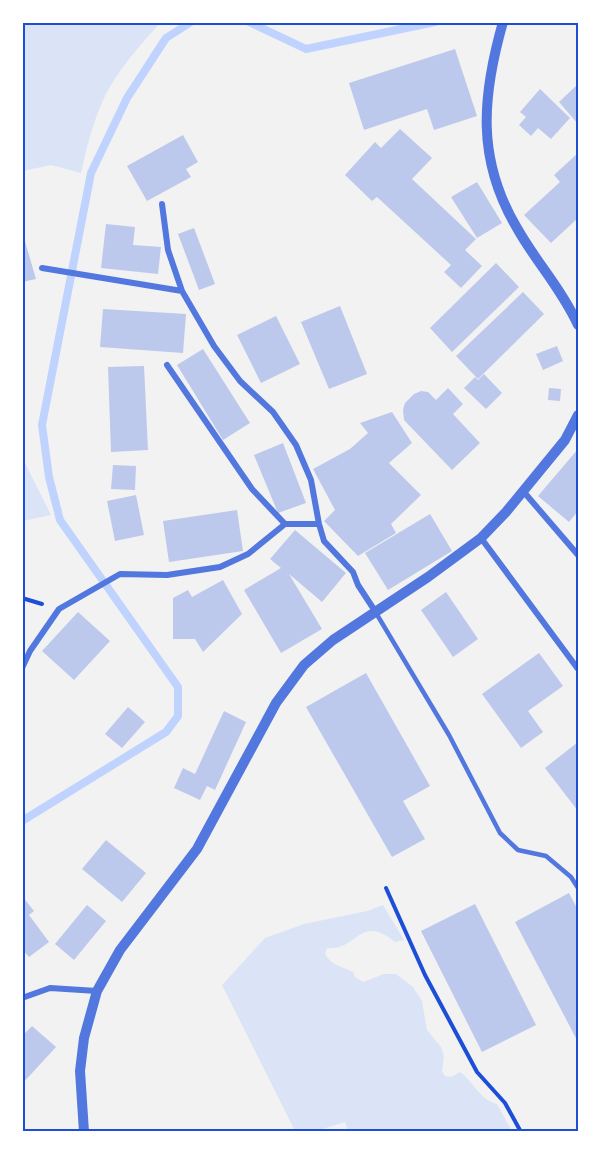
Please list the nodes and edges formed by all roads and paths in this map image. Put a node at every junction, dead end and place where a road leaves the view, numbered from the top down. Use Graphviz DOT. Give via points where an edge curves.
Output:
graph roads {
  1 [pos="503,22"];
  2 [pos="162,204"];
  3 [pos="42,268"];
  4 [pos="182,291"];
  5 [pos="579,325"];
  6 [pos="166,365"];
  7 [pos="579,415"];
  8 [pos="523,491"];
  9 [pos="285,524"];
  10 [pos="319,524"];
  11 [pos="481,538"];
  12 [pos="579,555"];
  13 [pos="375,611"];
  14 [pos="22,668"];
  15 [pos="579,669"];
  16 [pos="386,888"];
  17 [pos="579,888"];
  18 [pos="97,991"];
  19 [pos="22,998"];
  20 [pos="84,1131"];
  21 [pos="521,1131"];
  1 -- 5 [label="street" via="494,55 485,126 490,162 517,228 568,302"];
  2 -- 4 [label="street" via="168,250"];
  3 -- 4 [label="street"];
  4 -- 10 [label="street" via="227,364 273,412 296,445 310,480"];
  6 -- 9 [label="street" via="252,489"];
  7 -- 8 [label="street" via="565,440"];
  8 -- 11 [label="street"];
  8 -- 12 [label="street"];
  9 -- 10 [label="street"];
  9 -- 14 [label="street" via="248,554 220,567 166,575 120,574 59,609"];
  10 -- 13 [label="street" via="324,541 353,572"];
  11 -- 13 [label="street"];
  11 -- 15 [label="street"];
  13 -- 17 [label="lane" via="449,735 500,833 518,850 546,856"];
  13 -- 18 [label="street" via="304,665 276,703 197,849 120,950"];
  16 -- 21 [label="path" via="425,975 477,1072 505,1103"];
  18 -- 19 [label="street" via="50,988"];
  18 -- 20 [label="street" via="80,1071"];
}
